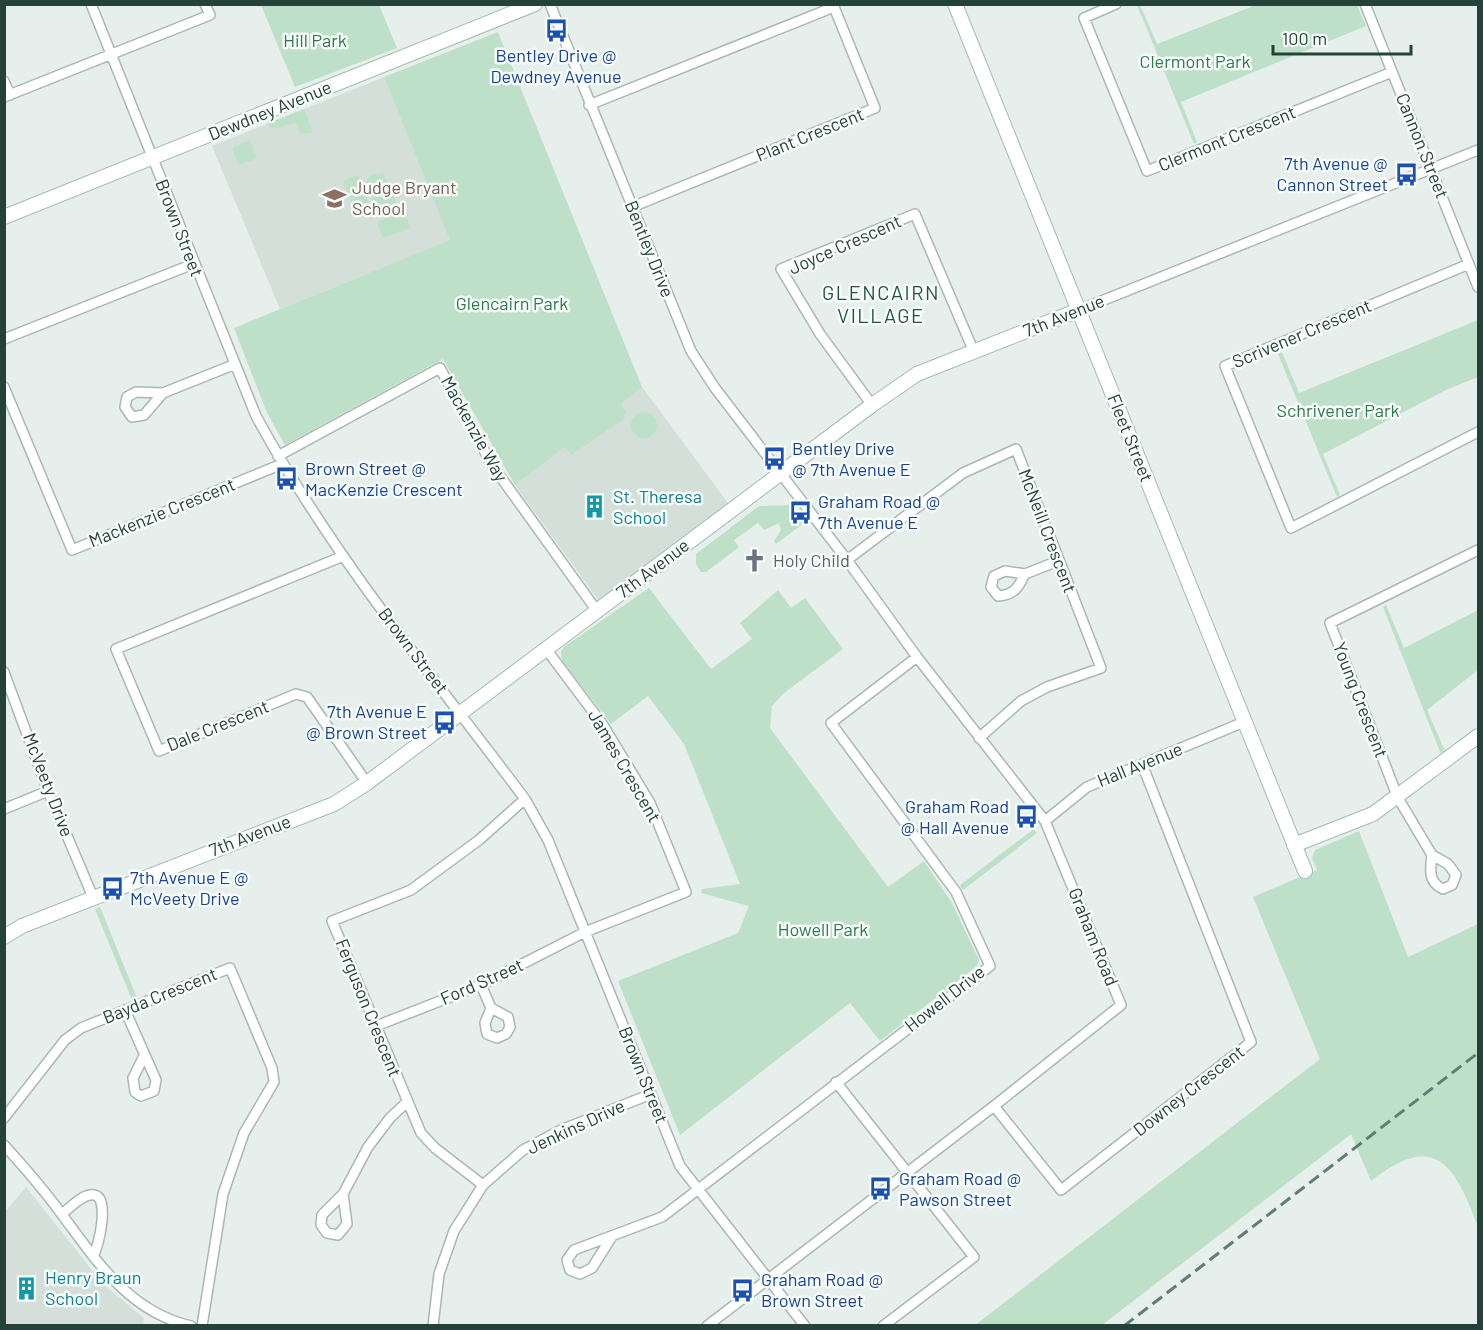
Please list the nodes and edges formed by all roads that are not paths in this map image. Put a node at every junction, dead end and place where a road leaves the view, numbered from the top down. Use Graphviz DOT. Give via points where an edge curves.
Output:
graph roads {
  1 [pos="91,4"];
  2 [pos="205,4"];
  3 [pos="535,4"];
  4 [pos="550,4"];
  5 [pos="955,4"];
  6 [pos="1116,4"];
  7 [pos="1365,4"];
  8 [pos="111,54"];
  9 [pos="1392,72"];
  10 [pos="4,81"];
  11 [pos="7,96"];
  12 [pos="589,105"];
  13 [pos="1479,150"];
  14 [pos="152,158"];
  15 [pos="1432,169"];
  16 [pos="632,207"];
  17 [pos="4,217"];
  18 [pos="194,264"];
  19 [pos="1469,264"];
  20 [pos="1479,287"];
  21 [pos="1079,310"];
  22 [pos="4,339"];
  23 [pos="974,352"];
  24 [pos="233,364"];
  25 [pos="4,387"];
  26 [pos="163,393"];
  27 [pos="872,405"];
  28 [pos="1479,432"];
  29 [pos="280,460"];
  30 [pos="780,474"];
  31 [pos="1479,550"];
  32 [pos="341,557"];
  33 [pos="847,560"];
  34 [pos="1058,561"];
  35 [pos="1025,574"];
  36 [pos="597,611"];
  37 [pos="546,649"];
  38 [pos="916,657"];
  39 [pos="4,672"];
  40 [pos="7,687"];
  41 [pos="461,713"];
  42 [pos="1244,722"];
  43 [pos="1479,736"];
  44 [pos="979,738"];
  45 [pos="1142,764"];
  46 [pos="368,783"];
  47 [pos="48,791"];
  48 [pos="1398,798"];
  49 [pos="525,799"];
  50 [pos="4,809"];
  51 [pos="1045,821"];
  52 [pos="1294,845"];
  53 [pos="1432,855"];
  54 [pos="1305,871"];
  55 [pos="93,897"];
  56 [pos="585,932"];
  57 [pos="4,937"];
  58 [pos="481,985"];
  59 [pos="491,1008"];
  60 [pos="125,1010"];
  61 [pos="376,1026"];
  62 [pos="144,1056"];
  63 [pos="836,1082"];
  64 [pos="651,1094"];
  65 [pos="407,1102"];
  66 [pos="994,1106"];
  67 [pos="4,1118"];
  68 [pos="4,1145"];
  69 [pos="906,1172"];
  70 [pos="483,1185"];
  71 [pos="699,1189"];
  72 [pos="343,1194"];
  73 [pos="62,1214"];
  74 [pos="611,1238"];
  75 [pos="93,1256"];
  76 [pos="768,1277"];
  77 [pos="191,1326"];
  78 [pos="201,1326"];
  79 [pos="433,1326"];
  80 [pos="706,1326"];
  81 [pos="805,1326"];
  82 [pos="883,1326"];
  1 -- 8 [label="street, Brown Street"];
  2 -- 8 [label="street" via="210,15"];
  3 -- 14 [label="street, Dewdney Avenue"];
  4 -- 12 [label="street, Bentley Drive"];
  5 -- 21 [label="street, Fleet Street"];
  6 -- 9 [label="street, Clermont Crescent" via="1084,18 1147,171"];
  7 -- 9 [label="street, Cannon Street"];
  8 -- 11 [label="street"];
  8 -- 14 [label="street, Brown Street"];
  9 -- 15 [label="street, Cannon Street"];
  10 -- 11 [label="street"];
  12 -- 16 [label="street, Bentley Drive"];
  12 -- 16 [label="street, Plant Crescent" via="834,7 875,108"];
  13 -- 15 [label="street, 7th Avenue"];
  14 -- 17 [label="street, Dewdney Avenue"];
  14 -- 18 [label="street, Brown Street"];
  15 -- 19 [label="street, Cannon Street"];
  15 -- 21 [label="street, 7th Avenue"];
  16 -- 30 [label="street, Bentley Drive" via="691,351"];
  18 -- 22 [label="street"];
  18 -- 24 [label="street, Brown Street"];
  19 -- 20 [label="street, Cannon Street"];
  19 -- 28 [label="street, Scrivener Crescent" via="1225,366 1291,528"];
  21 -- 23 [label="street, 7th Avenue"];
  21 -- 42 [label="street, Fleet Street"];
  23 -- 27 [label="street, 7th Avenue" via="917,374"];
  23 -- 27 [label="street, Joyce Crescent" via="915,214 782,269 820,334"];
  24 -- 26 [label="street"];
  24 -- 29 [label="street, Brown Street"];
  25 -- 29 [label="street, Mackenzie Crescent" via="72,550"];
  27 -- 30 [label="street, 7th Avenue"];
  29 -- 32 [label="street, Brown Street"];
  29 -- 36 [label="street, Mackenzie Way" via="440,368 492,465"];
  30 -- 33 [label="street, Graham Road"];
  30 -- 36 [label="street, 7th Avenue"];
  31 -- 48 [label="street, Young Crescent" via="1330,623"];
  32 -- 41 [label="street, Brown Street"];
  32 -- 46 [label="street, Dale Crescent" via="116,649 159,751 296,694 308,697"];
  33 -- 34 [label="street, McNeill Crescent" via="963,473 1016,449"];
  33 -- 38 [label="street, Graham Road"];
  34 -- 35 [label="street"];
  34 -- 44 [label="street, McNeill Crescent" via="1101,668 1047,687 1022,701"];
  36 -- 37 [label="street, 7th Avenue"];
  37 -- 41 [label="street, 7th Avenue"];
  37 -- 56 [label="street, James Crescent" via="603,725 650,803 686,892"];
  38 -- 44 [label="street, Graham Road"];
  38 -- 63 [label="street, Howell Drive" via="831,723 956,892 990,966"];
  39 -- 40 [label="street, McVeety Drive"];
  40 -- 47 [label="street, McVeety Drive"];
  41 -- 46 [label="street, 7th Avenue"];
  41 -- 49 [label="street, Brown Street"];
  42 -- 45 [label="street, Hall Avenue"];
  42 -- 52 [label="street, Fleet Street"];
  43 -- 48 [label="street"];
  44 -- 51 [label="street, Graham Road"];
  45 -- 51 [label="street, Hall Avenue" via="1087,787"];
  45 -- 66 [label="street, Downey Crescent" via="1251,1042 1061,1190"];
  46 -- 55 [label="street, 7th Avenue" via="334,804"];
  47 -- 50 [label="street"];
  47 -- 55 [label="street, McVeety Drive"];
  48 -- 52 [label="street" via="1373,814"];
  48 -- 53 [label="street"];
  49 -- 56 [label="street, Brown Street" via="548,840"];
  49 -- 61 [label="street, Ferguson Crescent" via="479,840 411,890 332,921"];
  51 -- 66 [label="street, Graham Road" via="1121,1005"];
  52 -- 54 [label="street, Fleet Street"];
  55 -- 57 [label="street, 7th Avenue"];
  56 -- 58 [label="street, Ford Street"];
  56 -- 64 [label="street, Brown Street"];
  58 -- 59 [label="street"];
  58 -- 61 [label="street, Ford Street"];
  60 -- 62 [label="street"];
  60 -- 67 [label="street, Bayda Crescent" via="81,1028 65,1040"];
  60 -- 78 [label="street, Bayda Crescent" via="230,968 272,1068 274,1082 244,1133 223,1194"];
  61 -- 65 [label="street, Ferguson Crescent"];
  63 -- 69 [label="street"];
  63 -- 71 [label="street, Howell Drive"];
  64 -- 70 [label="street, Jenkins Drive" via="561,1130 523,1150"];
  64 -- 71 [label="street, Brown Street" via="680,1166"];
  65 -- 70 [label="street, Ferguson Crescent" via="421,1133"];
  65 -- 72 [label="street" via="368,1147"];
  66 -- 69 [label="street, Graham Road"];
  68 -- 73 [label="street"];
  69 -- 76 [label="street, Graham Road"];
  69 -- 82 [label="street" via="974,1257"];
  70 -- 79 [label="street, Jenkins Drive" via="454,1230 439,1274"];
  71 -- 74 [label="street, Howell Drive" via="662,1217"];
  71 -- 76 [label="street, Brown Street"];
  73 -- 75 [label="street"];
  73 -- 75 [label="street" via="85,1196 99,1197 103,1204 98,1249"];
  74 -- 74 [label="street, Howell Drive" via="574,1250 567,1260 570,1270 580,1274 592,1268"];
  75 -- 77 [label="street" via="118,1286 142,1306"];
  76 -- 80 [label="street, Graham Road"];
  76 -- 81 [label="street, Brown Street"];
}
